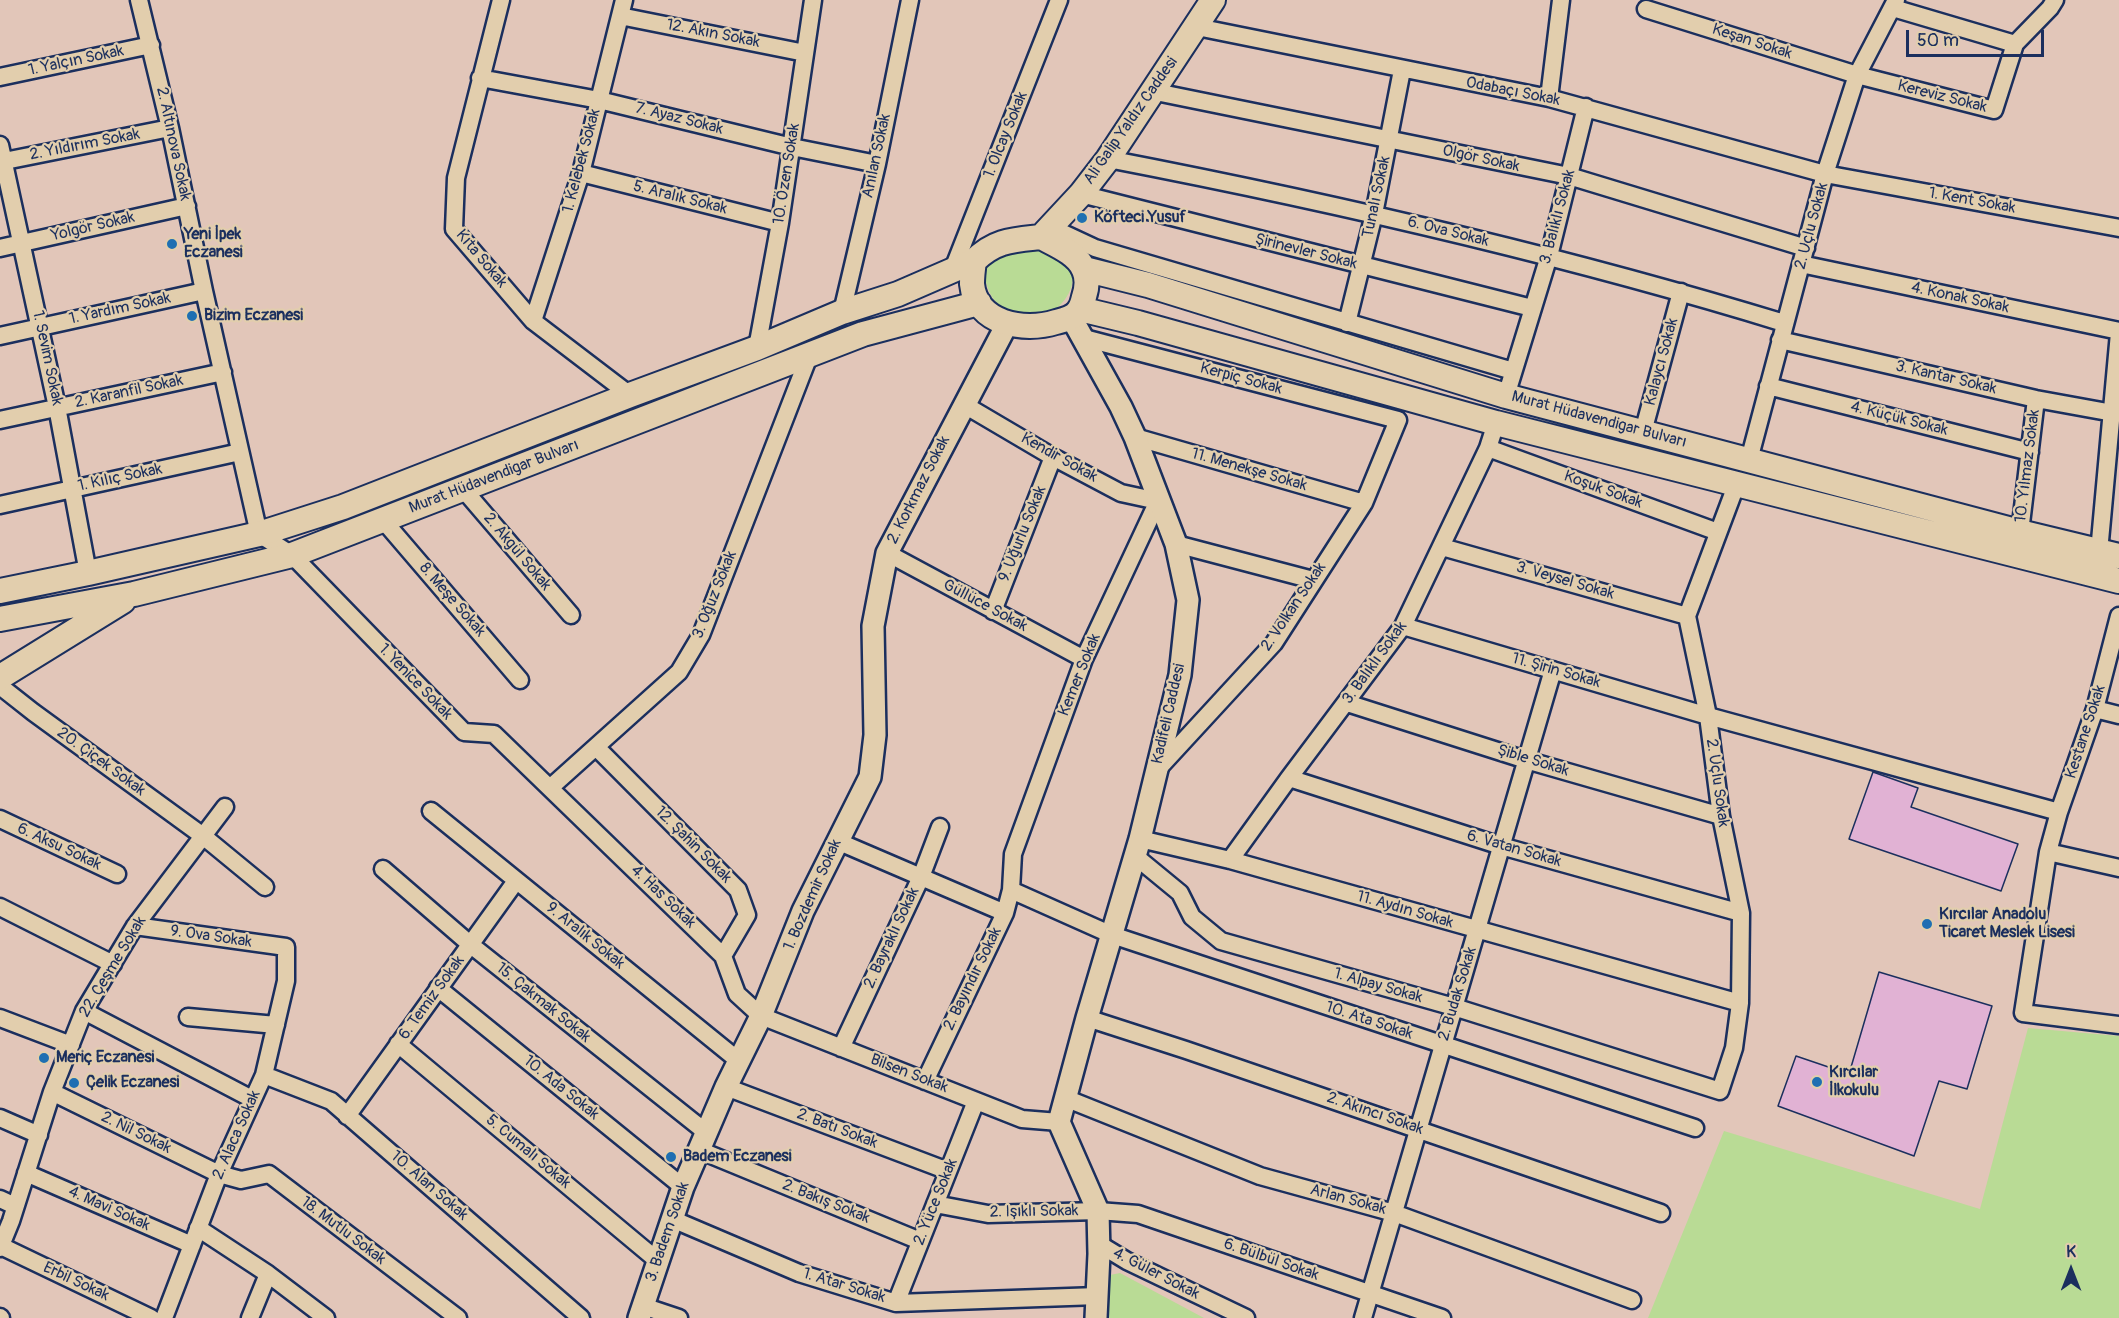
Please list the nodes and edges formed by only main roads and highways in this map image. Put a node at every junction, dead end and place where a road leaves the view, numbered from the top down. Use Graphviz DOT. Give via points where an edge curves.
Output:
graph roads {
  1 [pos="1214,0"];
  2 [pos="1046,232"];
  3 [pos="963,265"];
  4 [pos="1084,269"];
  5 [pos="979,303"];
  6 [pos="1076,313"];
  7 [pos="2109,554"];
  8 [pos="2119,581"];
  9 [pos="0,591"];
  10 [pos="134,594"];
  11 [pos="0,619"];
  12 [pos="0,677"];
  1 -- 2 [label="main road, Ali Galip Yaldız Caddesi" via="1108,159"];
  2 -- 3 [label="main road" via="986,248"];
  2 -- 4 [label="main road"];
  3 -- 5 [label="main road"];
  3 -- 9 [label="main road, Murat Hüdavendigar Bulvarı" via="897,294 343,507 259,534"];
  4 -- 6 [label="main road" via="1087,287"];
  4 -- 7 [label="main road, Murat Hüdavendigar Bulvarı" via="1148,285 1506,396"];
  5 -- 6 [label="main road" via="1006,324 1029,327 1047,325"];
  5 -- 10 [label="main road, Murat Hüdavendigar Bulvarı" via="863,334 291,555"];
  6 -- 8 [label="main road, Murat Hüdavendigar Bulvarı" via="1161,330 1496,423"];
  10 -- 11 [label="main road, Murat Hüdavendigar Bulvarı"];
  10 -- 12 [label="main road"];
}
